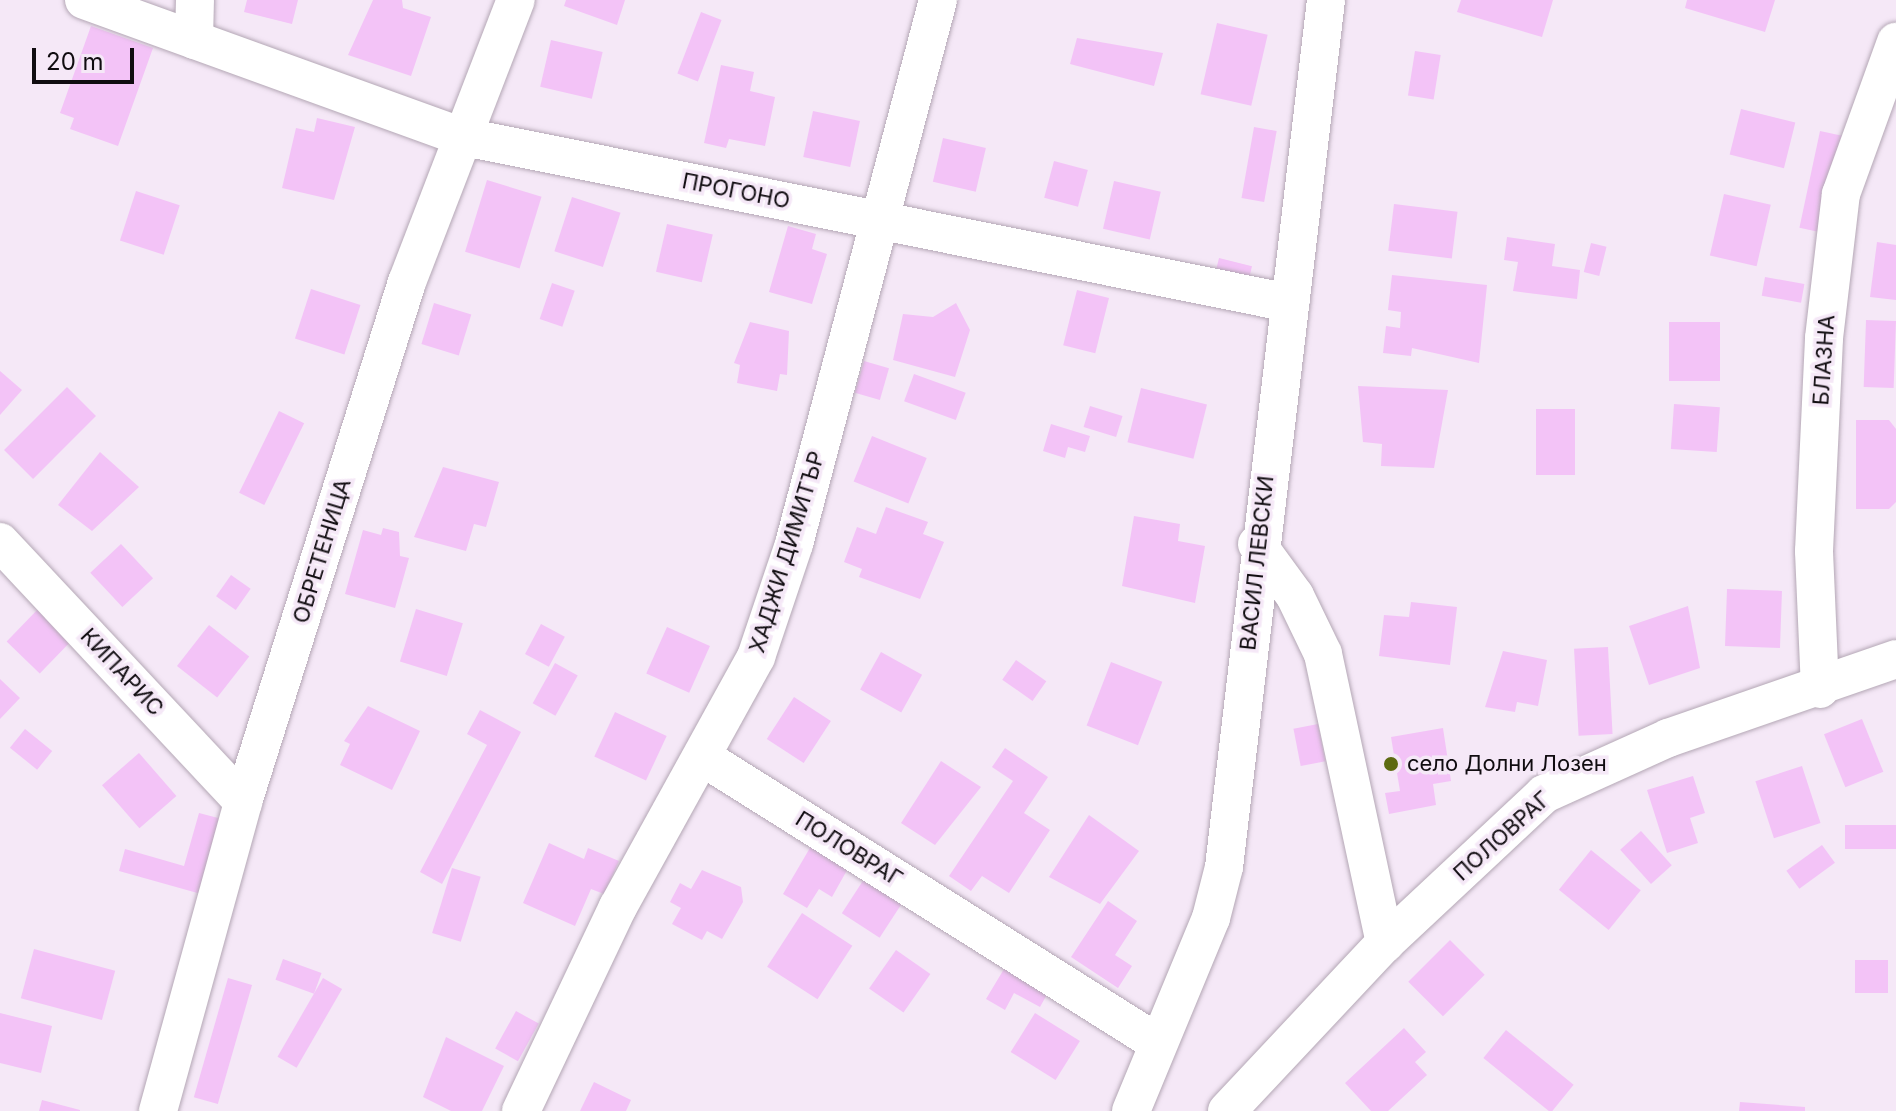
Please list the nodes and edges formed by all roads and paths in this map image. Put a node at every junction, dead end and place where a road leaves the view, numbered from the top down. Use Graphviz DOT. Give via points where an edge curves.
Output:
graph roads {
  1 [pos="84,0"];
  2 [pos="195,0"];
  3 [pos="516,0"];
  4 [pos="938,0"];
  5 [pos="1326,0"];
  6 [pos="194,40"];
  7 [pos="1896,42"];
  8 [pos="460,136"];
  9 [pos="880,221"];
  10 [pos="1290,303"];
  11 [pos="0,542"];
  12 [pos="1257,544"];
  13 [pos="1896,659"];
  14 [pos="1820,689"];
  15 [pos="704,758"];
  16 [pos="243,802"];
  17 [pos="1385,943"];
  18 [pos="1156,1042"];
  19 [pos="158,1111"];
  20 [pos="521,1111"];
  21 [pos="1131,1111"];
  22 [pos="1227,1111"];
  1 -- 6 [label="street, ПРОГОНО"];
  2 -- 6 [label="street"];
  3 -- 8 [label="street, ОБРЕТЕНИЦА"];
  4 -- 9 [label="street, ХАДЖИ ДИМИТЪР"];
  5 -- 10 [label="street, ВАСИЛ ЛЕВСКИ"];
  6 -- 8 [label="street, ПРОГОНО"];
  7 -- 14 [label="street, БЛАЗНА" via="1841,194 1824,338 1814,551"];
  8 -- 9 [label="street, ПРОГОНО"];
  8 -- 16 [label="street, ОБРЕТЕНИЦА"];
  9 -- 10 [label="street, ПРОГОНО"];
  9 -- 15 [label="street, ХАДЖИ ДИМИТЪР" via="794,544 756,657"];
  10 -- 12 [label="street, ВАСИЛ ЛЕВСКИ"];
  11 -- 16 [label="street, КИПАРИС"];
  12 -- 17 [label="street" via="1295,596 1323,654"];
  12 -- 18 [label="street, ВАСИЛ ЛЕВСКИ" via="1224,867 1211,918"];
  13 -- 14 [label="street, ПОЛОВРАГ"];
  14 -- 17 [label="street, ПОЛОВРАГ" via="1668,738 1544,794"];
  15 -- 18 [label="street, ПОЛОВРАГ"];
  15 -- 20 [label="street, ХАДЖИ ДИМИТЪР" via="618,907"];
  16 -- 19 [label="street, ОБРЕТЕНИЦА"];
  17 -- 22 [label="street, ПОЛОВРАГ"];
  18 -- 21 [label="street, ВАСИЛ ЛЕВСКИ"];
}
